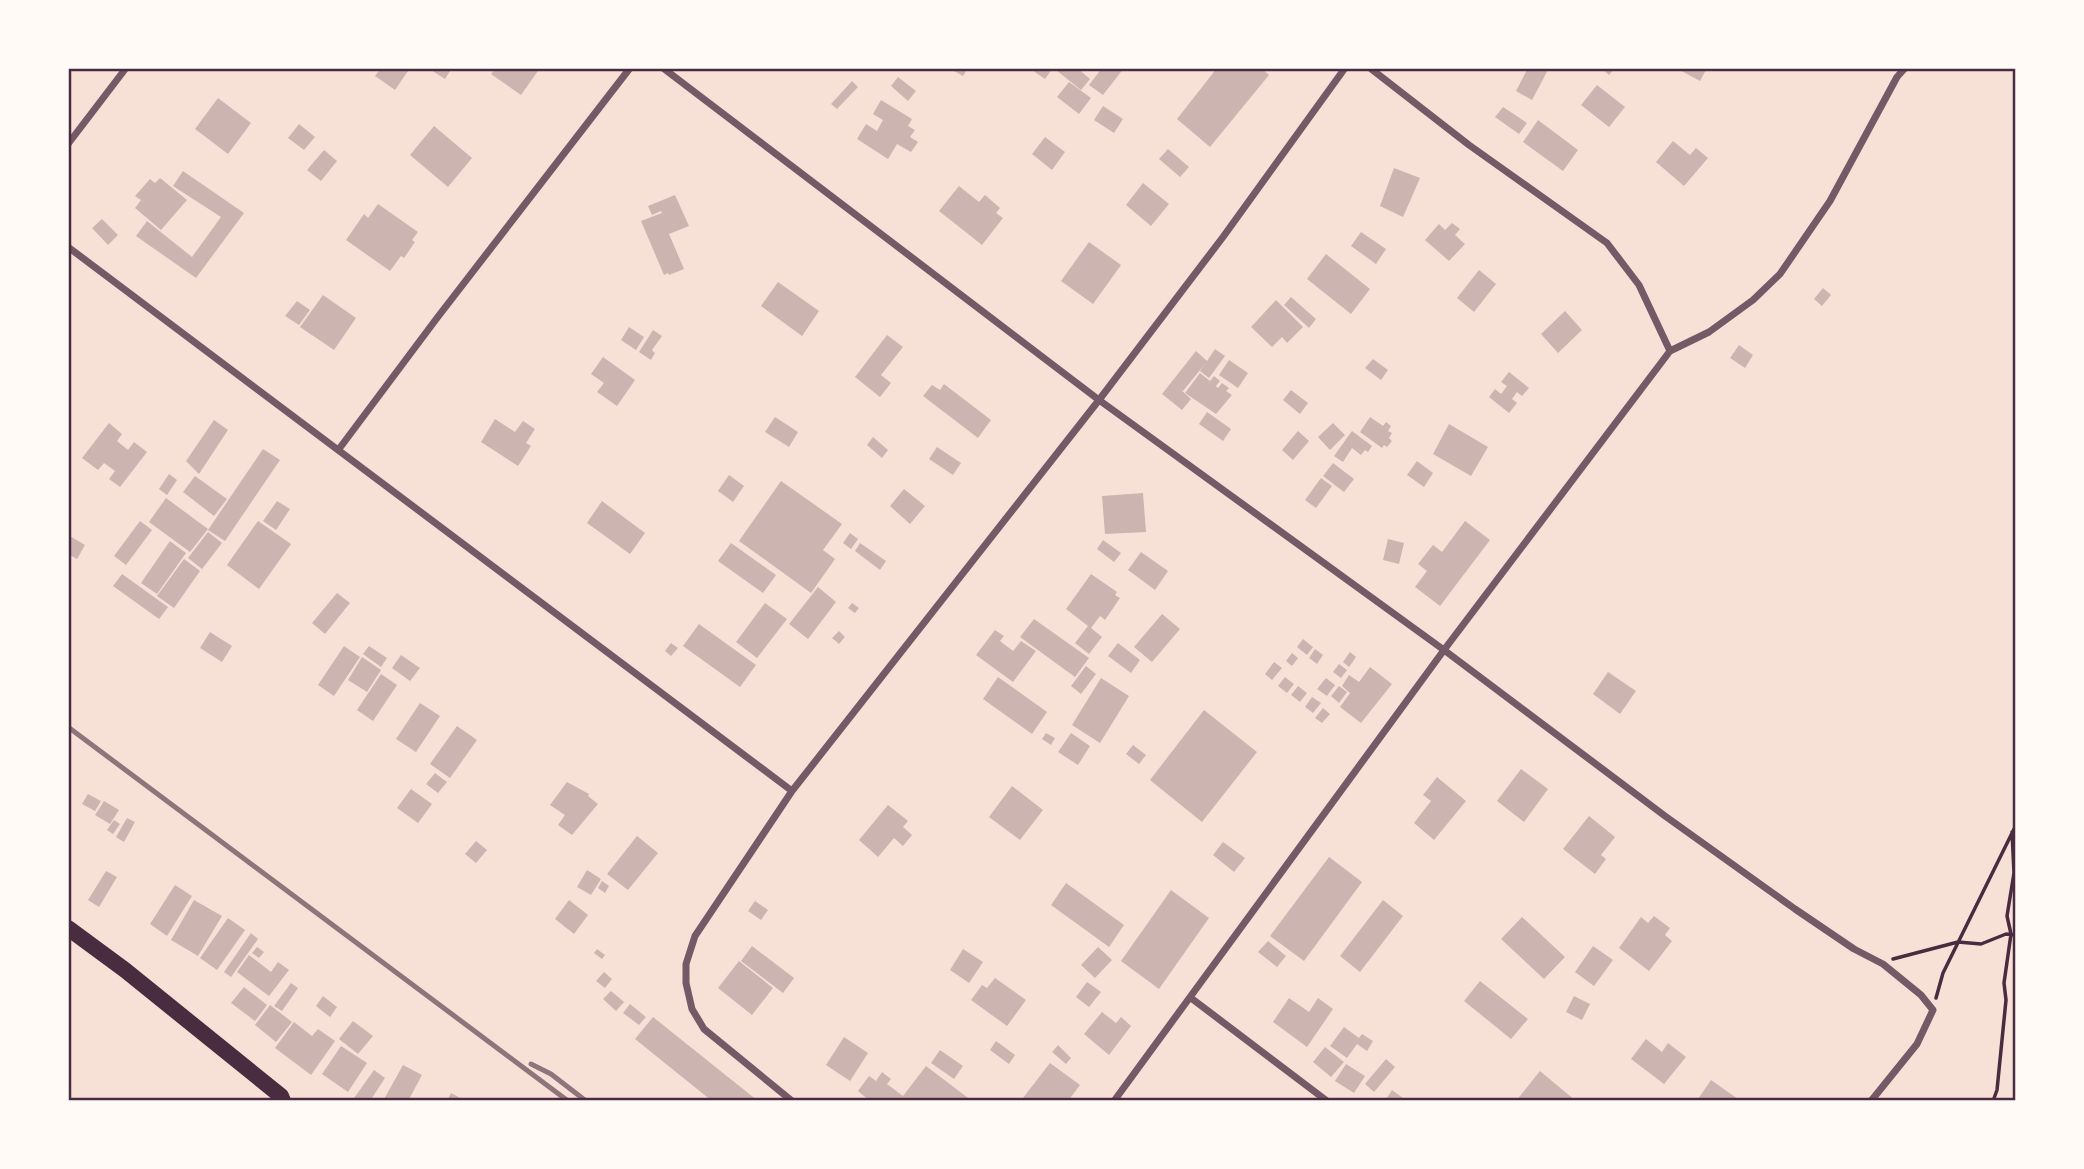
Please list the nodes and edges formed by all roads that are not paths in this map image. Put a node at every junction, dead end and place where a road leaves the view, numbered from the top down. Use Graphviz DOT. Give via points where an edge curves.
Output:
graph roads {
  1 [pos="126,68"];
  2 [pos="630,68"];
  3 [pos="663,68"];
  4 [pos="1345,68"];
  5 [pos="1370,68"];
  6 [pos="1905,68"];
  7 [pos="1896,73"];
  8 [pos="68,144"];
  9 [pos="68,247"];
  10 [pos="1670,351"];
  11 [pos="1099,400"];
  12 [pos="339,449"];
  13 [pos="1444,650"];
  14 [pos="792,791"];
  15 [pos="68,928"];
  16 [pos="1191,999"];
  17 [pos="283,1101"];
  18 [pos="793,1101"];
  19 [pos="1114,1101"];
  20 [pos="1327,1101"];
  21 [pos="1871,1101"];
  1 -- 8 [label="street"];
  2 -- 12 [label="street"];
  3 -- 11 [label="street"];
  4 -- 11 [label="street"];
  5 -- 10 [label="street" via="1607,243 1640,285"];
  6 -- 7 [label="street"];
  7 -- 10 [label="street" via="1830,201 1780,274 1709,332"];
  9 -- 12 [label="street"];
  10 -- 13 [label="street"];
  11 -- 13 [label="street"];
  11 -- 14 [label="street"];
  12 -- 14 [label="street"];
  13 -- 16 [label="street"];
  13 -- 21 [label="street" via="1620,783 1921,995 1933,1010 1917,1044"];
  14 -- 18 [label="street" via="695,936 686,964 686,983 692,1009 704,1029"];
  15 -- 17 [label="highway"];
  16 -- 19 [label="street"];
  16 -- 20 [label="street"];
}
